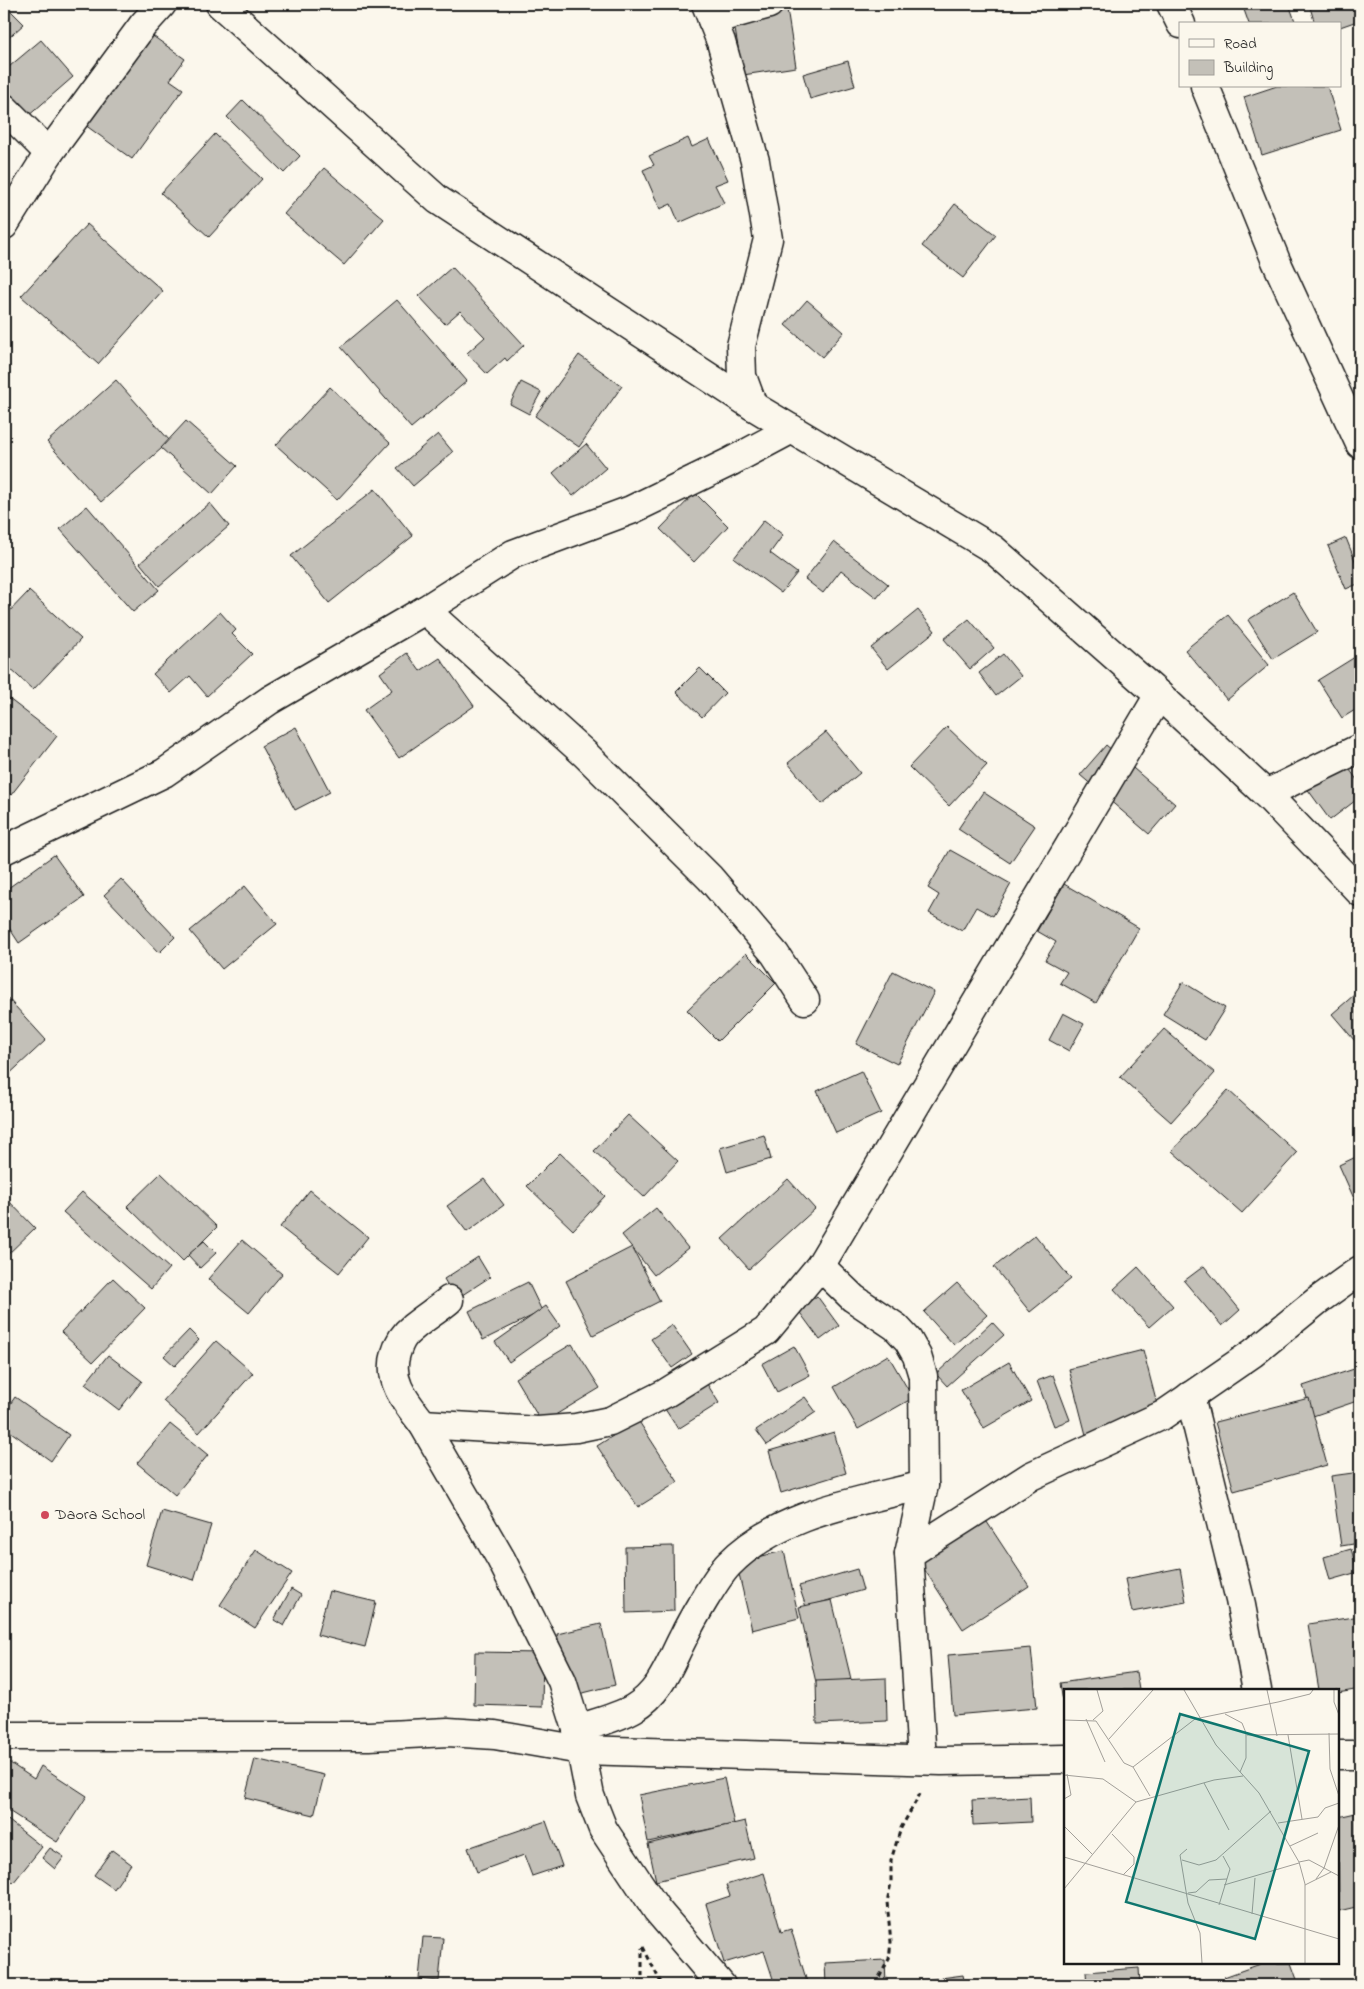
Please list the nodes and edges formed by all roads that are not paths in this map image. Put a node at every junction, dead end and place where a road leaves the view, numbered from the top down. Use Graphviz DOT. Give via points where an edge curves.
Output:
graph roads {
  1 [pos="162,4"];
  2 [pos="220,4"];
  3 [pos="769,4"];
  4 [pos="1172,4"];
  5 [pos="709,12"];
  6 [pos="1180,22"];
  7 [pos="1206,88"];
  8 [pos="4,108"];
  9 [pos="49,153"];
  10 [pos="4,225"];
  11 [pos="753,406"];
  12 [pos="792,429"];
  13 [pos="1360,444"];
  14 [pos="426,610"];
  15 [pos="1159,695"];
  16 [pos="1360,748"];
  17 [pos="1266,794"];
  18 [pos="4,850"];
  19 [pos="1360,892"];
  20 [pos="805,1000"];
  21 [pos="820,1266"];
  22 [pos="1360,1270"];
  23 [pos="449,1300"];
  24 [pos="1190,1396"];
  25 [pos="423,1424"];
  26 [pos="924,1485"];
  27 [pos="908,1554"];
  28 [pos="1257,1689"];
  29 [pos="4,1736"];
  30 [pos="579,1739"];
  31 [pos="1339,1755"];
  32 [pos="1360,1755"];
  33 [pos="1064,1760"];
  34 [pos="932,1761"];
  35 [pos="721,1985"];
  1 -- 9 [label="street"];
  2 -- 11 [label="street" via="438,200"];
  3 -- 5 [label="street"];
  4 -- 6 [label="street"];
  5 -- 11 [label="street" via="756,161 768,239 741,346 742,376"];
  7 -- 13 [label="street" via="1276,262"];
  8 -- 9 [label="street"];
  9 -- 10 [label="street"];
  11 -- 12 [label="street"];
  12 -- 14 [label="street" via="631,510 513,554"];
  12 -- 15 [label="street" via="993,549"];
  14 -- 18 [label="street" via="270,700 164,773"];
  14 -- 20 [label="street" via="585,754 710,878 775,954"];
  15 -- 17 [label="street"];
  15 -- 21 [label="street"];
  16 -- 17 [label="street"];
  17 -- 19 [label="street"];
  21 -- 25 [label="street" via="766,1331 666,1393 610,1421 538,1431"];
  21 -- 26 [label="street" via="853,1298 896,1327 917,1356 923,1376"];
  22 -- 24 [label="street" via="1253,1353"];
  23 -- 25 [label="street" via="411,1328 400,1341 392,1365 393,1378"];
  24 -- 27 [label="street" via="1163,1415 1031,1476"];
  24 -- 28 [label="street" via="1240,1600"];
  25 -- 30 [label="street" via="501,1559 562,1681"];
  26 -- 27 [label="street"];
  26 -- 30 [label="street" via="833,1508 787,1525 749,1546 728,1566 684,1636 663,1680 651,1695"];
  27 -- 34 [label="street"];
  29 -- 30 [label="street" via="369,1736 448,1732"];
  30 -- 34 [label="street"];
  30 -- 35 [label="street" via="590,1796 603,1828 657,1910"];
  31 -- 32 [label="street"];
  33 -- 34 [label="street"];
}
